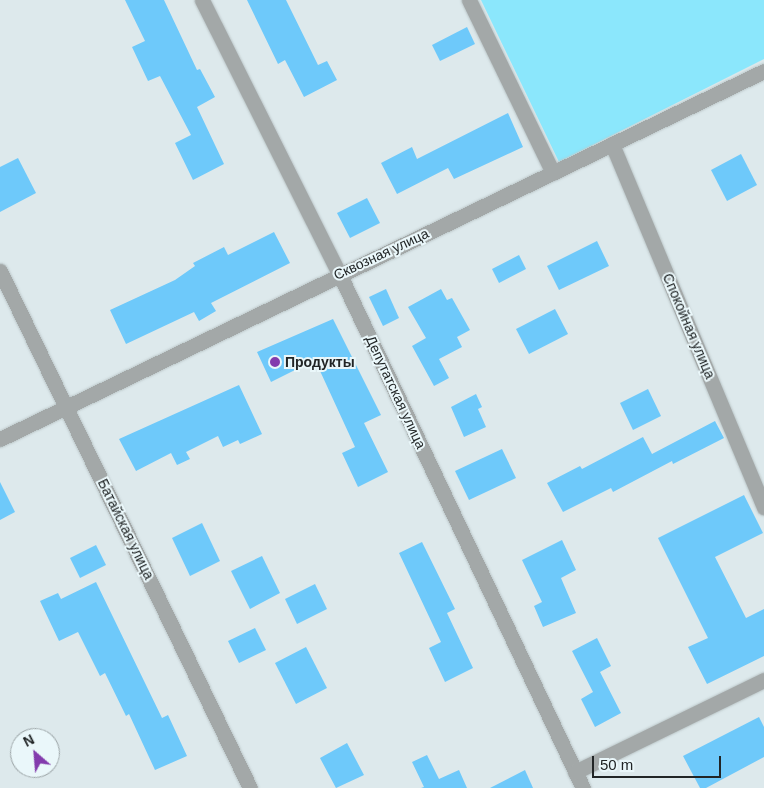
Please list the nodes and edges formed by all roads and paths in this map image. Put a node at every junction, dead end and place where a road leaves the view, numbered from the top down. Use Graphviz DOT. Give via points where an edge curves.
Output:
graph roads {
  1 [pos="202,0"];
  2 [pos="470,0"];
  3 [pos="764,71"];
  4 [pos="612,144"];
  5 [pos="553,172"];
  6 [pos="0,271"];
  7 [pos="339,273"];
  8 [pos="67,408"];
  9 [pos="0,439"];
  10 [pos="764,508"];
  11 [pos="764,680"];
  12 [pos="575,772"];
  13 [pos="250,788"];
  14 [pos="584,788"];
  1 -- 7 [label="street, Депутатская улица"];
  2 -- 5 [label="street"];
  3 -- 4 [label="street, Сквозная улица"];
  4 -- 5 [label="street, Сквозная улица"];
  4 -- 10 [label="street, Спокойная улица"];
  5 -- 7 [label="street, Сквозная улица"];
  6 -- 8 [label="street, Батайская улица"];
  7 -- 8 [label="street, Сквозная улица"];
  7 -- 12 [label="street, Депутатская улица"];
  8 -- 9 [label="street, Сквозная улица"];
  8 -- 13 [label="street, Батайская улица"];
  11 -- 12 [label="street"];
  12 -- 14 [label="street, Депутатская улица"];
}
